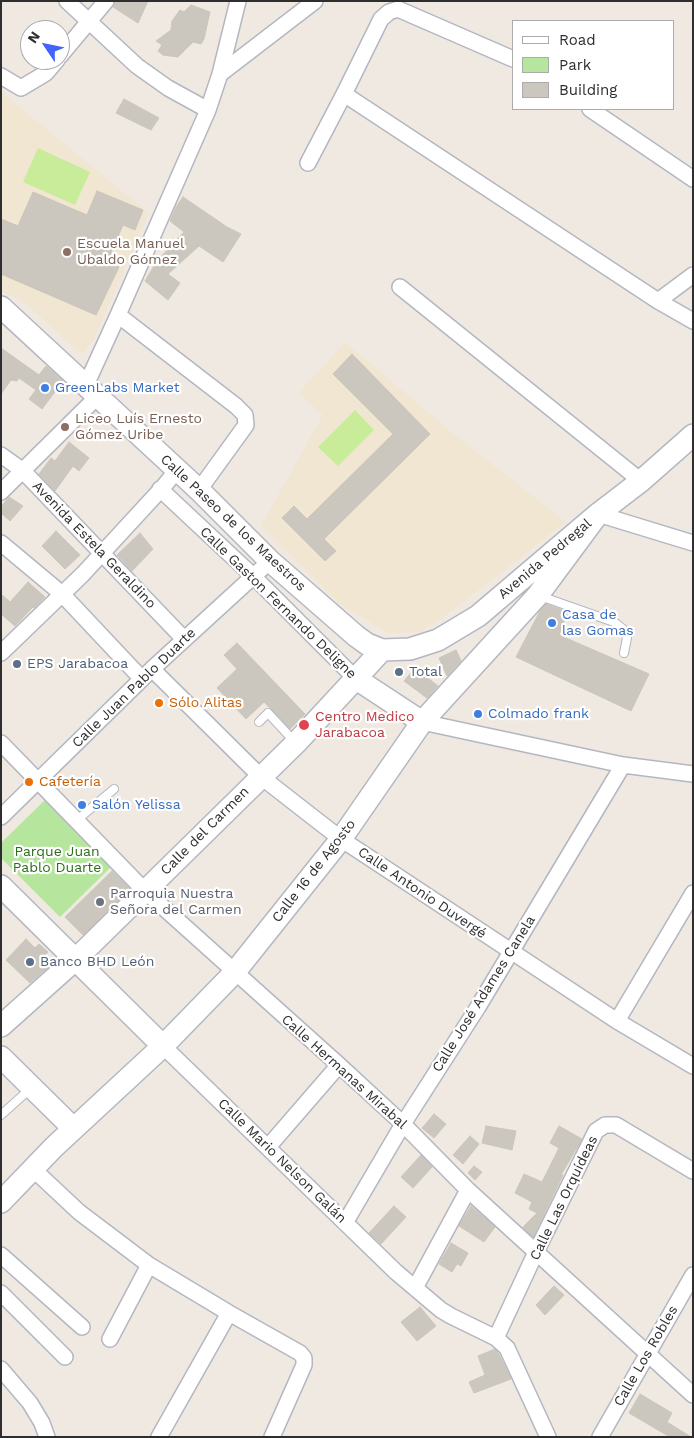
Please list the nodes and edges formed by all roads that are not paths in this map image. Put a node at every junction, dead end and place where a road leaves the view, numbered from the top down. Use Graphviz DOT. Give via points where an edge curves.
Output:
graph roads {
  1 [pos="67,1"];
  2 [pos="106,1"];
  3 [pos="238,1"];
  4 [pos="316,1"];
  5 [pos="88,21"];
  6 [pos="70,44"];
  7 [pos="512,59"];
  8 [pos="49,70"];
  9 [pos="220,74"];
  10 [pos="1,76"];
  11 [pos="344,94"];
  12 [pos="208,110"];
  13 [pos="591,110"];
  14 [pos="308,163"];
  15 [pos="693,179"];
  16 [pos="693,276"];
  17 [pos="400,287"];
  18 [pos="658,301"];
  19 [pos="1,307"];
  20 [pos="118,315"];
  21 [pos="693,321"];
  22 [pos="91,391"];
  23 [pos="693,435"];
  24 [pos="1,455"];
  25 [pos="22,470"];
  26 [pos="177,470"];
  27 [pos="641,480"];
  28 [pos="160,489"];
  29 [pos="199,490"];
  30 [pos="1,492"];
  31 [pos="598,514"];
  32 [pos="1,543"];
  33 [pos="693,543"];
  34 [pos="101,554"];
  35 [pos="270,561"];
  36 [pos="252,576"];
  37 [pos="62,594"];
  38 [pos="538,595"];
  39 [pos="184,639"];
  40 [pos="382,650"];
  41 [pos="1,653"];
  42 [pos="624,653"];
  43 [pos="147,674"];
  44 [pos="355,678"];
  45 [pos="259,722"];
  46 [pos="422,722"];
  47 [pos="296,742"];
  48 [pos="1,743"];
  49 [pos="623,765"];
  50 [pos="693,774"];
  51 [pos="260,776"];
  52 [pos="38,780"];
  53 [pos="114,789"];
  54 [pos="1,817"];
  55 [pos="77,820"];
  56 [pos="340,839"];
  57 [pos="1,886"];
  58 [pos="145,891"];
  59 [pos="693,893"];
  60 [pos="511,952"];
  61 [pos="76,959"];
  62 [pos="234,973"];
  63 [pos="617,1021"];
  64 [pos="1,1026"];
  65 [pos="163,1046"];
  66 [pos="1,1056"];
  67 [pos="339,1066"];
  68 [pos="693,1066"];
  69 [pos="32,1087"];
  70 [pos="1,1115"];
  71 [pos="402,1124"];
  72 [pos="73,1128"];
  73 [pos="268,1146"];
  74 [pos="32,1168"];
  75 [pos="693,1171"];
  76 [pos="468,1190"];
  77 [pos="1,1202"];
  78 [pos="345,1223"];
  79 [pos="536,1252"];
  80 [pos="1,1255"];
  81 [pos="149,1265"];
  82 [pos="693,1275"];
  83 [pos="415,1288"];
  84 [pos="1,1293"];
  85 [pos="228,1313"];
  86 [pos="82,1327"];
  87 [pos="496,1338"];
  88 [pos="110,1339"];
  89 [pos="647,1353"];
  90 [pos="65,1356"];
  91 [pos="3,1372"];
  92 [pos="693,1395"];
  93 [pos="46,1437"];
  94 [pos="159,1437"];
  95 [pos="272,1437"];
  96 [pos="548,1437"];
  97 [pos="600,1437"];
  1 -- 5 [label="street"];
  2 -- 5 [label="street"];
  3 -- 9 [label="street"];
  4 -- 9 [label="street"];
  5 -- 6 [label="street"];
  5 -- 12 [label="street" via="137,66"];
  7 -- 11 [label="street" via="398,9 381,19"];
  8 -- 10 [label="street" via="22,88"];
  9 -- 12 [label="street"];
  11 -- 14 [label="street"];
  11 -- 18 [label="street"];
  12 -- 20 [label="street"];
  13 -- 15 [label="street"];
  16 -- 18 [label="street"];
  17 -- 27 [label="street"];
  18 -- 21 [label="street"];
  19 -- 22 [label="street, Calle Paseo de los Maestros"];
  20 -- 22 [label="street"];
  20 -- 29 [label="street" via="245,415 246,425"];
  22 -- 25 [label="street"];
  22 -- 26 [label="street, Calle Paseo de los Maestros"];
  23 -- 27 [label="street, Avenida Pedregal"];
  24 -- 25 [label="street, Avenida Estela Geraldino"];
  25 -- 30 [label="street"];
  25 -- 34 [label="street, Avenida Estela Geraldino"];
  26 -- 28 [label="street"];
  26 -- 29 [label="street, Calle Paseo de los Maestros"];
  27 -- 31 [label="street, Avenida Pedregal"];
  28 -- 34 [label="street"];
  28 -- 36 [label="street, Calle Gaston Fernando Deligne"];
  29 -- 35 [label="street, Calle Paseo de los Maestros"];
  31 -- 33 [label="street"];
  31 -- 38 [label="street, Calle 16 de Agosto"];
  31 -- 40 [label="street, Avenida Pedregal" via="478,616 438,640 410,649"];
  32 -- 37 [label="street, Calle Antonio Duvergé"];
  34 -- 37 [label="street"];
  34 -- 39 [label="street, Avenida Estela Geraldino"];
  35 -- 36 [label="street, Calle Juan Pablo Duarte"];
  35 -- 40 [label="street, Calle Paseo de los Maestros" via="356,636"];
  36 -- 39 [label="street, Calle Juan Pablo Duarte"];
  36 -- 44 [label="street, Calle Gaston Fernando Deligne"];
  37 -- 41 [label="street"];
  37 -- 43 [label="street, Calle Antonio Duvergé"];
  38 -- 42 [label="lane" via="614,622 623,629 627,638"];
  38 -- 46 [label="street, Calle 16 de Agosto"];
  39 -- 43 [label="street, Calle Juan Pablo Duarte"];
  40 -- 44 [label="street, Calle del Carmen"];
  43 -- 51 [label="street, Calle Antonio Duvergé"];
  43 -- 52 [label="street, Calle Juan Pablo Duarte"];
  44 -- 46 [label="street, Calle Gaston Fernando Deligne"];
  44 -- 47 [label="street, Calle del Carmen"];
  45 -- 47 [label="lane" via="268,713"];
  46 -- 49 [label="street, Calle Gaston Fernando Deligne"];
  46 -- 56 [label="street, Calle 16 de Agosto"];
  47 -- 51 [label="street, Calle del Carmen"];
  48 -- 52 [label="street, Calle Hermanas Mirabal"];
  49 -- 50 [label="street, Calle Gaston Fernando Deligne"];
  49 -- 60 [label="street, Calle José Adames Canela"];
  51 -- 56 [label="street, Calle Antonio Duvergé"];
  51 -- 58 [label="street, Calle del Carmen"];
  52 -- 54 [label="street, Calle Juan Pablo Duarte"];
  52 -- 55 [label="street, Calle Hermanas Mirabal"];
  53 -- 55 [label="lane"];
  55 -- 58 [label="street, Calle Hermanas Mirabal"];
  56 -- 60 [label="street, Calle Antonio Duvergé"];
  56 -- 62 [label="street, Calle 16 de Agosto"];
  57 -- 61 [label="street, Calle Mario Nelson Galán"];
  58 -- 61 [label="street, Calle del Carmen"];
  58 -- 62 [label="street, Calle Hermanas Mirabal"];
  59 -- 63 [label="street"];
  60 -- 63 [label="street, Calle Antonio Duvergé"];
  60 -- 71 [label="street, Calle José Adames Canela"];
  61 -- 64 [label="street, Calle del Carmen"];
  61 -- 65 [label="street, Calle Mario Nelson Galán"];
  62 -- 65 [label="street, Calle 16 de Agosto"];
  62 -- 67 [label="street, Calle Hermanas Mirabal"];
  63 -- 68 [label="street, Calle Antonio Duvergé"];
  65 -- 72 [label="street, Calle 16 de Agosto"];
  65 -- 73 [label="street, Calle Mario Nelson Galán"];
  66 -- 69 [label="street"];
  67 -- 71 [label="street, Calle Hermanas Mirabal"];
  67 -- 73 [label="street"];
  69 -- 70 [label="lane"];
  69 -- 72 [label="street"];
  71 -- 76 [label="street, Calle Hermanas Mirabal"];
  71 -- 78 [label="street, Calle José Adames Canela"];
  72 -- 74 [label="street, Calle 16 de Agosto"];
  73 -- 78 [label="street, Calle Mario Nelson Galán"];
  74 -- 77 [label="street, Calle 16 de Agosto"];
  74 -- 81 [label="street" via="79,1212"];
  75 -- 79 [label="street, Calle Las Orquídeas" via="616,1125 605,1125 596,1131"];
  76 -- 79 [label="street, Calle Hermanas Mirabal"];
  76 -- 83 [label="street"];
  78 -- 83 [label="street, Calle Mario Nelson Galán"];
  79 -- 87 [label="street, Calle Las Orquídeas"];
  79 -- 89 [label="street, Calle Hermanas Mirabal"];
  80 -- 86 [label="street"];
  81 -- 85 [label="street"];
  81 -- 88 [label="street"];
  82 -- 89 [label="street, Calle Los Robles"];
  83 -- 87 [label="street, Calle Mario Nelson Galán" via="446,1313"];
  84 -- 90 [label="street"];
  85 -- 94 [label="street"];
  85 -- 95 [label="street" via="304,1358 304,1365"];
  87 -- 96 [label="street, Calle Mario Nelson Galán" via="510,1352"];
  89 -- 92 [label="street, Calle Hermanas Mirabal"];
  89 -- 97 [label="street, Calle Los Robles"];
  91 -- 93 [label="street" via="30,1403"];
}
